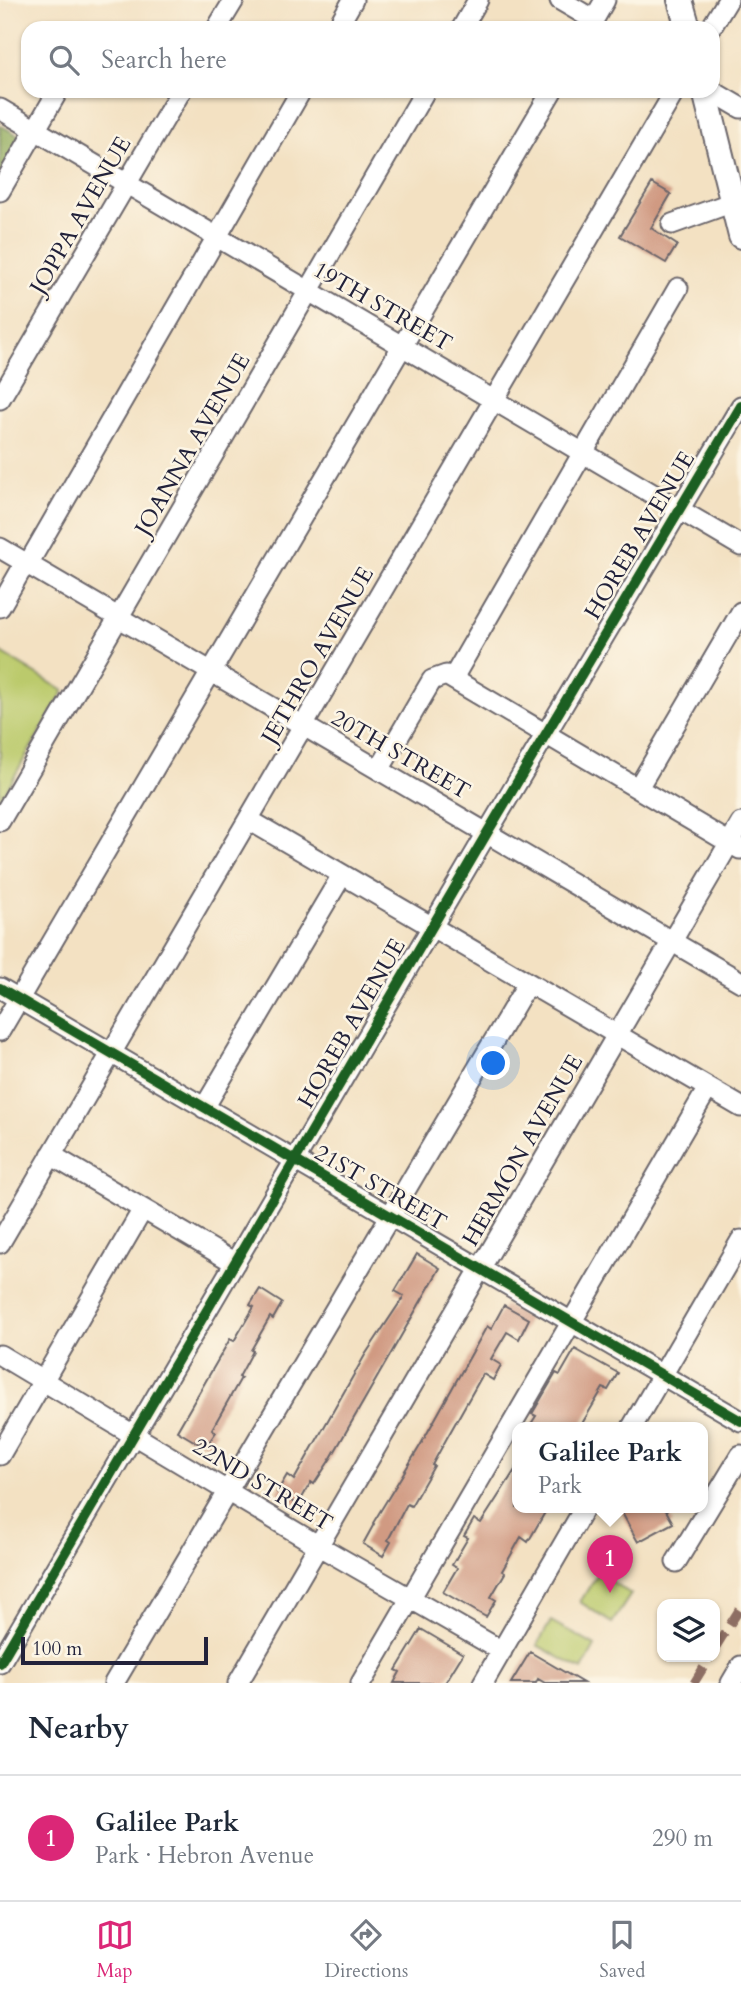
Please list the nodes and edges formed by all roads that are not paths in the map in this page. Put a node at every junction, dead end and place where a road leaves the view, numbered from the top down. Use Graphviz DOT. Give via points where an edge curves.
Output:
graph roads {
  1 [pos="233,0"];
  2 [pos="353,0"];
  3 [pos="478,0"];
  4 [pos="560,0"];
  5 [pos="606,0"];
  6 [pos="680,0"];
  7 [pos="728,0"];
  8 [pos="221,21"];
  9 [pos="341,21"];
  10 [pos="466,21"];
  11 [pos="587,21"];
  12 [pos="593,21"];
  13 [pos="686,21"];
  14 [pos="715,21"];
  15 [pos="720,96"];
  16 [pos="54,98"];
  17 [pos="177,98"];
  18 [pos="297,98"];
  19 [pos="421,98"];
  20 [pos="548,98"];
  21 [pos="671,98"];
  22 [pos="707,98"];
  23 [pos="741,108"];
  24 [pos="0,109"];
  25 [pos="36,130"];
  26 [pos="127,184"];
  27 [pos="0,191"];
  28 [pos="733,202"];
  29 [pos="672,224"];
  30 [pos="741,236"];
  31 [pos="217,237"];
  32 [pos="678,288"];
  33 [pos="309,291"];
  34 [pos="403,345"];
  35 [pos="0,399"];
  36 [pos="495,400"];
  37 [pos="741,406"];
  38 [pos="584,453"];
  39 [pos="678,510"];
  40 [pos="741,546"];
  41 [pos="0,548"];
  42 [pos="28,564"];
  43 [pos="0,607"];
  44 [pos="741,612"];
  45 [pos="119,618"];
  46 [pos="211,671"];
  47 [pos="453,678"];
  48 [pos="304,726"];
  49 [pos="546,733"];
  50 [pos="379,770"];
  51 [pos="638,788"];
  52 [pos="249,820"];
  53 [pos="0,821"];
  54 [pos="741,823"];
  55 [pos="487,833"];
  56 [pos="735,846"];
  57 [pos="342,874"];
  58 [pos="432,927"];
  59 [pos="672,942"];
  60 [pos="741,982"];
  61 [pos="528,983"];
  62 [pos="0,988"];
  63 [pos="19,999"];
  64 [pos="0,1031"];
  65 [pos="617,1035"];
  66 [pos="112,1054"];
  67 [pos="708,1088"];
  68 [pos="741,1107"];
  69 [pos="204,1108"];
  70 [pos="51,1155"];
  71 [pos="294,1161"];
  72 [pos="143,1209"];
  73 [pos="389,1217"];
  74 [pos="741,1240"];
  75 [pos="0,1243"];
  76 [pos="235,1263"];
  77 [pos="480,1270"];
  78 [pos="571,1323"];
  79 [pos="0,1355"];
  80 [pos="662,1375"];
  81 [pos="44,1381"];
  82 [pos="741,1421"];
  83 [pos="513,1422"];
  84 [pos="635,1422"];
  85 [pos="512,1424"];
  86 [pos="135,1435"];
  87 [pos="0,1455"];
  88 [pos="741,1455"];
  89 [pos="227,1491"];
  90 [pos="708,1509"];
  91 [pos="582,1513"];
  92 [pos="706,1513"];
  93 [pos="319,1546"];
  94 [pos="676,1562"];
  95 [pos="410,1599"];
  96 [pos="502,1651"];
  97 [pos="0,1663"];
  98 [pos="741,1667"];
  99 [pos="114,1683"];
  100 [pos="238,1683"];
  101 [pos="361,1683"];
  102 [pos="483,1683"];
  103 [pos="731,1683"];
  1 -- 8 [label="street"];
  2 -- 9 [label="street"];
  3 -- 10 [label="street"];
  4 -- 11 [label="street"];
  5 -- 12 [label="street"];
  6 -- 13 [label="main road"];
  7 -- 14 [label="street"];
  15 -- 23 [label="street"];
  16 -- 25 [label="street"];
  17 -- 26 [label="street, JOPPA AVENUE"];
  18 -- 31 [label="street"];
  19 -- 33 [label="street, JOANNA AVENUE"];
  20 -- 34 [label="street"];
  21 -- 36 [label="street, JETHRO AVENUE"];
  22 -- 28 [label="main road"];
  24 -- 25 [label="street, 19TH STREET"];
  25 -- 26 [label="street, 19TH STREET"];
  25 -- 27 [label="street"];
  26 -- 31 [label="street, 19TH STREET"];
  26 -- 35 [label="street, JOPPA AVENUE"];
  28 -- 29 [label="street"];
  28 -- 30 [label="main road"];
  31 -- 33 [label="street, 19TH STREET"];
  31 -- 42 [label="street"];
  32 -- 38 [label="street"];
  33 -- 34 [label="street, 19TH STREET"];
  33 -- 45 [label="street, JOANNA AVENUE"];
  34 -- 36 [label="street, 19TH STREET"];
  34 -- 46 [label="street"];
  36 -- 38 [label="street, 19TH STREET"];
  36 -- 48 [label="street, JETHRO AVENUE"];
  37 -- 39 [label="street, HOREB AVENUE"];
  38 -- 39 [label="street, 19TH STREET"];
  38 -- 47 [label="street"];
  39 -- 40 [label="street, 19TH STREET"];
  39 -- 49 [label="street, HOREB AVENUE"];
  41 -- 42 [label="street, 20TH STREET"];
  42 -- 43 [label="street"];
  42 -- 45 [label="street, 20TH STREET"];
  44 -- 51 [label="street"];
  45 -- 46 [label="street, 20TH STREET"];
  45 -- 53 [label="street, JOANNA AVENUE"];
  46 -- 48 [label="street, 20TH STREET"];
  46 -- 63 [label="street"];
  47 -- 49 [label="street"];
  47 -- 50 [label="street" via="442,675 432,680"];
  48 -- 50 [label="street, 20TH STREET"];
  48 -- 52 [label="street, JETHRO AVENUE"];
  49 -- 51 [label="street"];
  49 -- 55 [label="street, HOREB AVENUE"];
  50 -- 55 [label="street, 20TH STREET"];
  51 -- 56 [label="street"];
  52 -- 57 [label="street"];
  52 -- 66 [label="street, JETHRO AVENUE"];
  54 -- 56 [label="street, HERMON AVENUE"];
  55 -- 58 [label="street, HOREB AVENUE"];
  55 -- 59 [label="street, 20TH STREET"];
  56 -- 59 [label="street, HERMON AVENUE"];
  57 -- 58 [label="street"];
  57 -- 69 [label="street"];
  58 -- 61 [label="street"];
  58 -- 71 [label="street, HOREB AVENUE"];
  59 -- 60 [label="street, 20TH STREET"];
  59 -- 65 [label="street, HERMON AVENUE"];
  61 -- 65 [label="street"];
  61 -- 73 [label="street"];
  62 -- 63 [label="street, 21ST STREET"];
  63 -- 64 [label="street"];
  63 -- 66 [label="street, 21ST STREET"];
  65 -- 67 [label="street"];
  65 -- 77 [label="street, HERMON AVENUE"];
  66 -- 69 [label="street, 21ST STREET"];
  66 -- 70 [label="street, JETHRO AVENUE"];
  67 -- 68 [label="street"];
  67 -- 78 [label="street"];
  69 -- 71 [label="street, 21ST STREET"];
  70 -- 72 [label="street"];
  70 -- 75 [label="street, JETHRO AVENUE"];
  71 -- 73 [label="street, 21ST STREET"];
  71 -- 76 [label="street, HOREB AVENUE"];
  72 -- 76 [label="street"];
  72 -- 81 [label="street"];
  73 -- 77 [label="street, 21ST STREET"];
  73 -- 89 [label="street"];
  74 -- 80 [label="street"];
  76 -- 86 [label="street, HOREB AVENUE"];
  77 -- 78 [label="street, 21ST STREET"];
  77 -- 93 [label="street, HERMON AVENUE"];
  78 -- 80 [label="street, 21ST STREET"];
  78 -- 83 [label="street"];
  79 -- 81 [label="street, 22ND STREET"];
  80 -- 82 [label="street, 21ST STREET"];
  80 -- 84 [label="street"];
  81 -- 86 [label="street, 22ND STREET"];
  81 -- 87 [label="street"];
  85 -- 95 [label="street"];
  86 -- 89 [label="street, 22ND STREET"];
  86 -- 97 [label="street, HOREB AVENUE"];
  88 -- 90 [label="street"];
  89 -- 93 [label="street, 22ND STREET"];
  89 -- 99 [label="street"];
  91 -- 96 [label="street"];
  92 -- 94 [label="street"];
  93 -- 95 [label="street, 22ND STREET"];
  93 -- 100 [label="street, HERMON AVENUE"];
  95 -- 96 [label="street, 22ND STREET"];
  95 -- 101 [label="street"];
  96 -- 102 [label="street"];
  98 -- 103 [label="street"];
}
